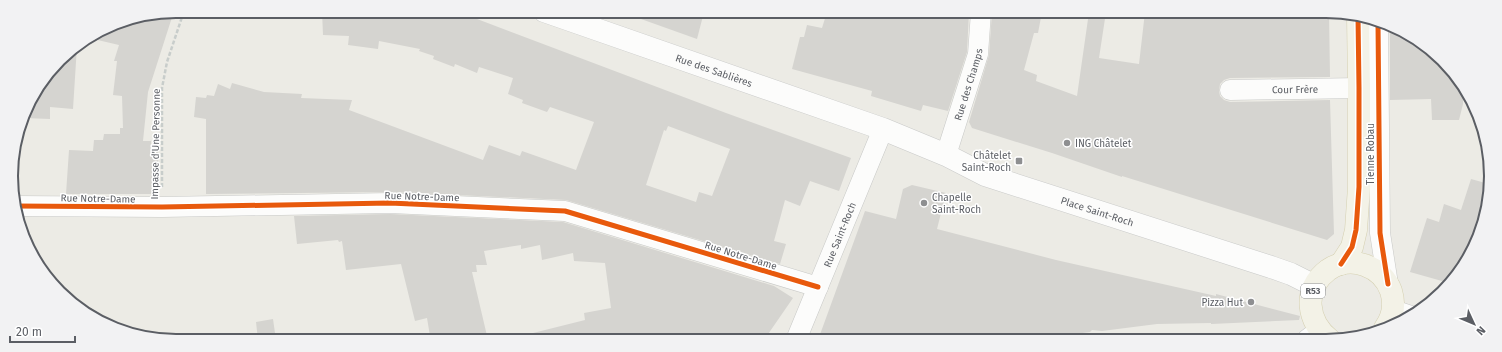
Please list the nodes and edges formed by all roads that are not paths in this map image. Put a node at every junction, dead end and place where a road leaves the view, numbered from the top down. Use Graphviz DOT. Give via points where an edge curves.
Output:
graph roads {
  1 [pos="561,18"];
  2 [pos="981,18"];
  3 [pos="1358,21"];
  4 [pos="1378,26"];
  5 [pos="1359,88"];
  6 [pos="1230,90"];
  7 [pos="883,129"];
  8 [pos="946,155"];
  9 [pos="21,206"];
  10 [pos="1341,264"];
  11 [pos="1388,284"];
  12 [pos="1315,286"];
  13 [pos="818,287"];
  14 [pos="1396,318"];
  15 [pos="798,334"];
  16 [pos="1318,334"];
  1 -- 7 [label="main road, Rue des Sablières"];
  2 -- 8 [label="street, Rue des Champs" via="978,54"];
  3 -- 5 [label="main road, Tienne Robau / R53"];
  4 -- 11 [label="street, Tienne Robau" via="1380,233"];
  5 -- 6 [label="street, Cour Frère"];
  5 -- 10 [label="main road, Tienne Robau / R53" via="1359,187 1356,230 1352,248"];
  7 -- 8 [label="main road, Place Saint-Roch"];
  7 -- 13 [label="street, Rue Saint-Roch"];
  8 -- 12 [label="main road, Place Saint-Roch" via="985,175 1271,267"];
  9 -- 13 [label="street, Rue Notre-Dame" via="162,207 390,203 565,211"];
  10 -- 11 [label="main road" via="1368,266 1379,273"];
  10 -- 12 [label="main road, R53" via="1328,270"];
  11 -- 14 [label="main road"];
  12 -- 16 [label="main road, R53" via="1310,305"];
  13 -- 15 [label="street, Rue Saint-Roch"];
}
